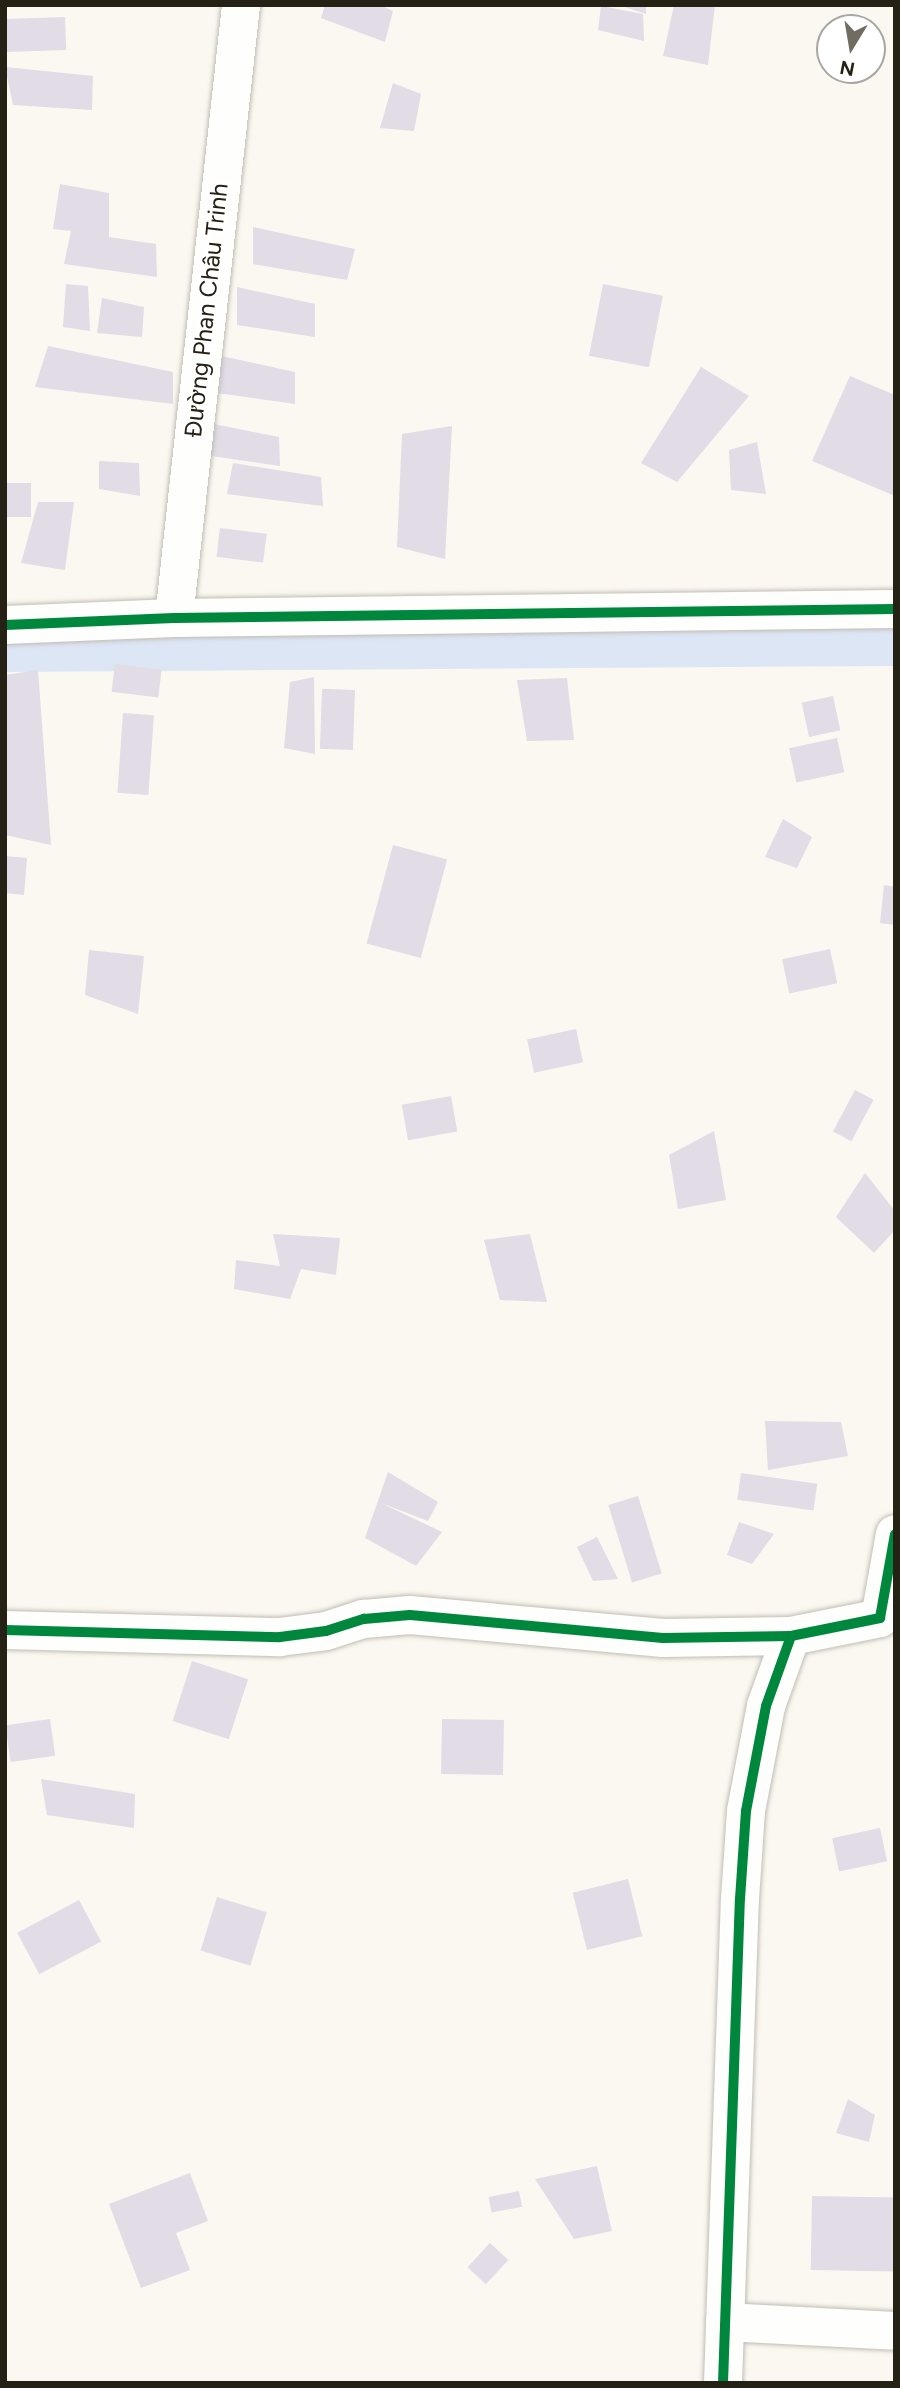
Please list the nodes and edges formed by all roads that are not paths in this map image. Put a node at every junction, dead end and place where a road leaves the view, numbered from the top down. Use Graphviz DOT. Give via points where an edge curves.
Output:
graph roads {
  1 [pos="241,5"];
  2 [pos="895,609"];
  3 [pos="174,618"];
  4 [pos="5,625"];
  5 [pos="895,1534"];
  6 [pos="887,1618"];
  7 [pos="5,1630"];
  8 [pos="791,1636"];
  9 [pos="725,2322"];
  10 [pos="895,2331"];
  11 [pos="723,2383"];
  1 -- 3 [label="street, Đường Phan Châu Trinh"];
  2 -- 3 [label="street"];
  3 -- 4 [label="street"];
  5 -- 6 [label="street"];
  6 -- 8 [label="street"];
  7 -- 8 [label="street" via="280,1637 326,1631 365,1619 410,1615 611,1635"];
  8 -- 9 [label="street" via="766,1706 746,1811"];
  9 -- 10 [label="street"];
  9 -- 11 [label="street"];
}
